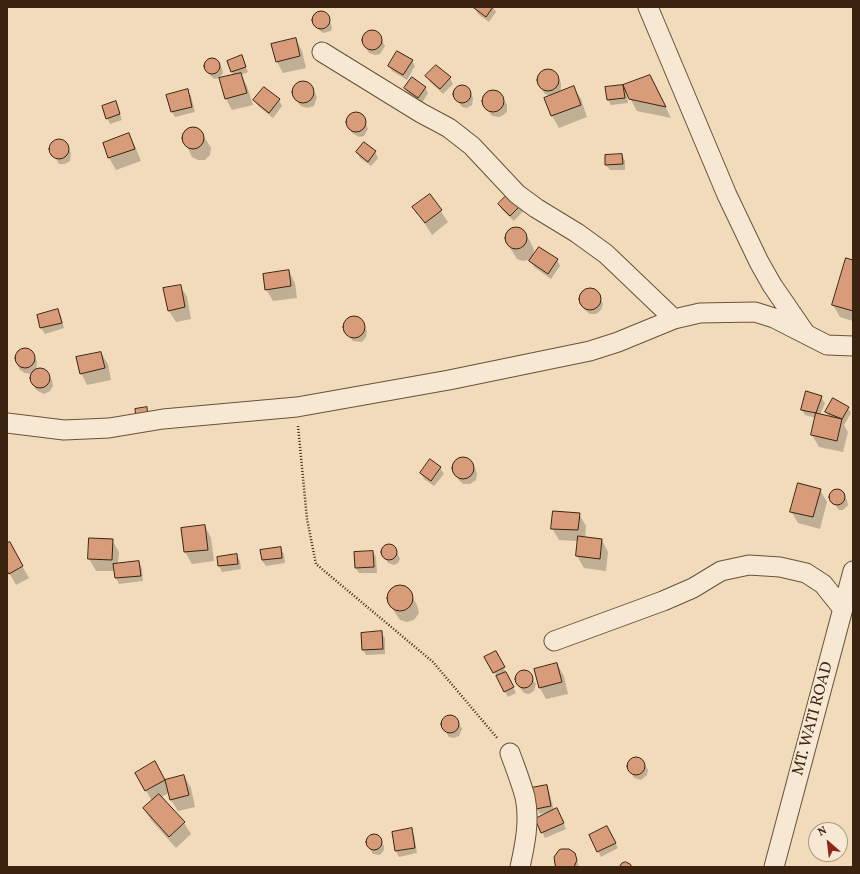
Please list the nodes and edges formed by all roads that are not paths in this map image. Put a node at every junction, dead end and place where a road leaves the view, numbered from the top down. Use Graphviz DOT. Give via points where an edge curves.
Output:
graph roads {
  1 [pos="648,7"];
  2 [pos="322,52"];
  3 [pos="674,319"];
  4 [pos="806,335"];
  5 [pos="853,346"];
  6 [pos="7,423"];
  7 [pos="853,571"];
  8 [pos="843,609"];
  9 [pos="554,641"];
  10 [pos="510,753"];
  11 [pos="520,867"];
  12 [pos="774,867"];
  1 -- 4 [label="street" via="727,194 759,262"];
  2 -- 3 [label="street" via="455,132 472,146 517,194 606,254"];
  3 -- 4 [label="street" via="700,313 755,312 774,318"];
  3 -- 6 [label="street" via="590,351 449,380 297,407 163,419 109,428 64,430"];
  4 -- 5 [label="street" via="827,345"];
  7 -- 8 [label="street, MT. WATI ROAD"];
  8 -- 9 [label="street" via="823,584 806,573 749,565 721,571 693,588 663,601"];
  8 -- 12 [label="street, MT. WATI ROAD"];
  10 -- 11 [label="street" via="525,798 525,843"];
}
